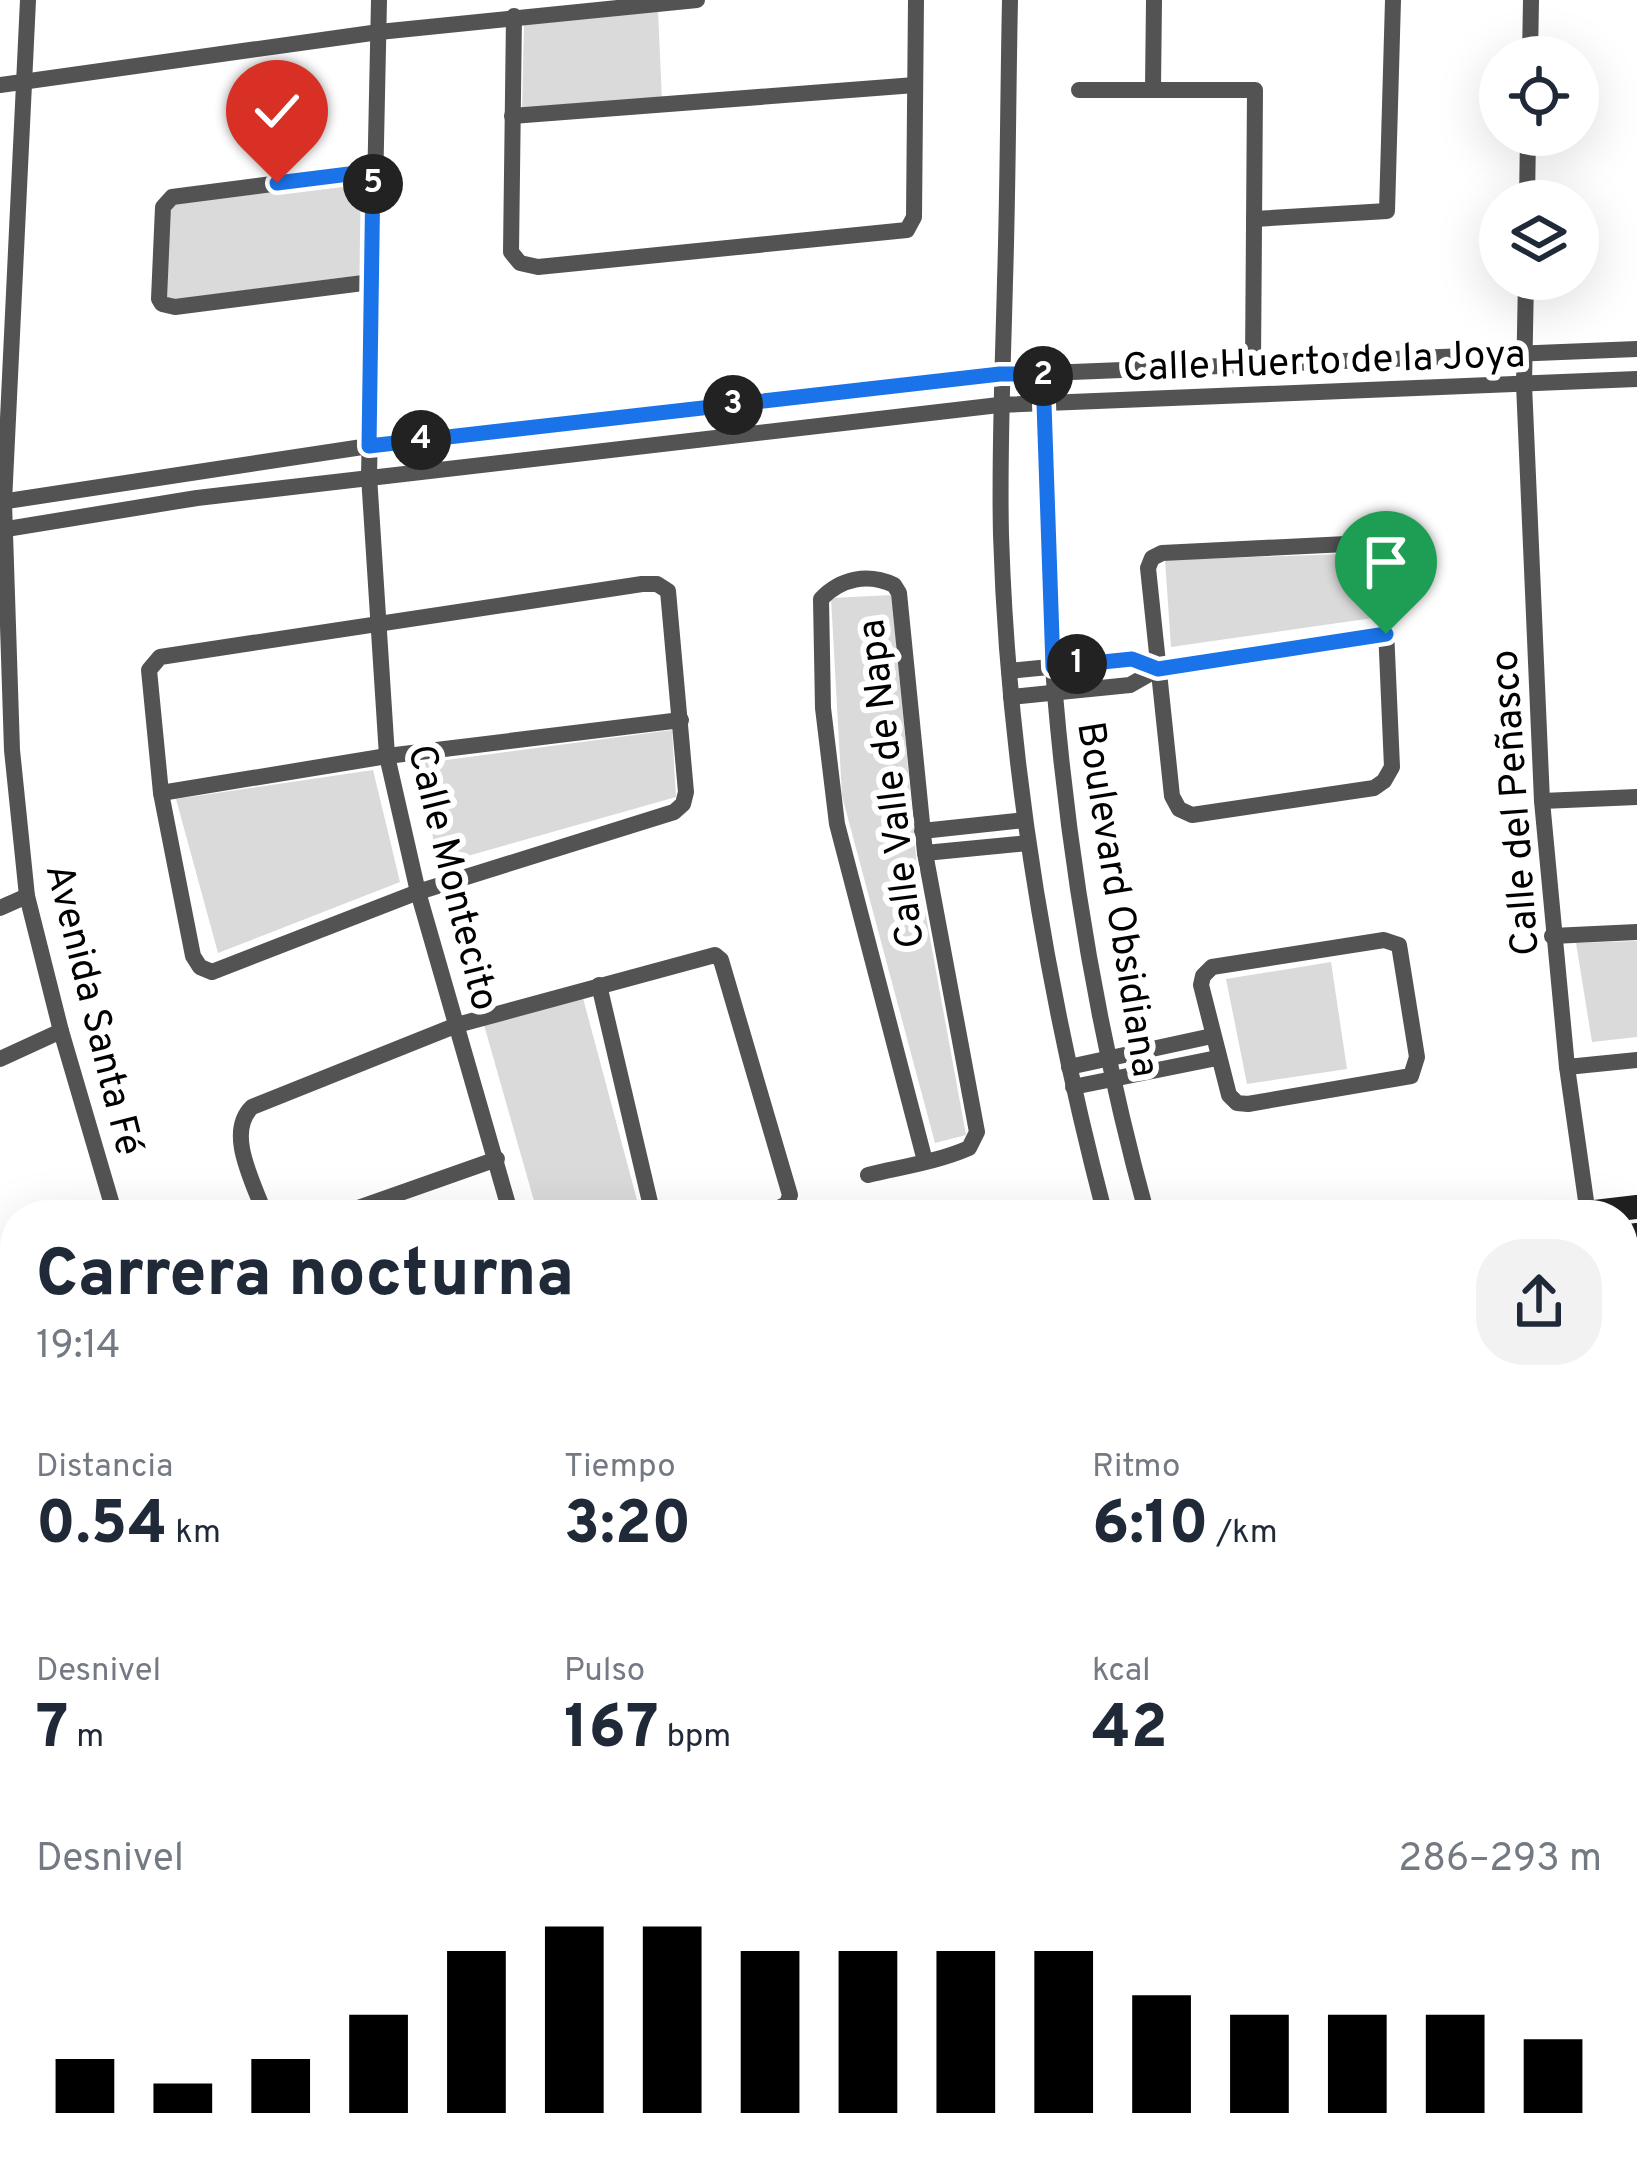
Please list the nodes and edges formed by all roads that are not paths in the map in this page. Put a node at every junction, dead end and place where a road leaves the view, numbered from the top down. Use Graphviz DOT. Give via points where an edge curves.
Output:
graph roads {
  1 [pos="28,0"];
  2 [pos="380,0"];
  3 [pos="697,0"];
  4 [pos="916,0"];
  5 [pos="1010,0"];
  6 [pos="1154,0"];
  7 [pos="1393,0"];
  8 [pos="1531,0"];
  9 [pos="514,16"];
  10 [pos="379,32"];
  11 [pos="1530,36"];
  12 [pos="24,82"];
  13 [pos="0,85"];
  14 [pos="915,85"];
  15 [pos="1153,88"];
  16 [pos="1078,90"];
  17 [pos="512,116"];
  18 [pos="373,171"];
  19 [pos="1254,219"];
  20 [pos="371,282"];
  21 [pos="1525,300"];
  22 [pos="1637,349"];
  23 [pos="1524,354"];
  24 [pos="1253,364"];
  25 [pos="1000,374"];
  26 [pos="1043,374"];
  27 [pos="1637,379"];
  28 [pos="1523,384"];
  29 [pos="1044,404"];
  30 [pos="999,405"];
  31 [pos="369,446"];
  32 [pos="369,476"];
  33 [pos="2,502"];
  34 [pos="2,530"];
  35 [pos="378,621"];
  36 [pos="1386,634"];
  37 [pos="1053,667"];
  38 [pos="1158,669"];
  39 [pos="1009,671"];
  40 [pos="4,681"];
  41 [pos="1055,693"];
  42 [pos="1011,697"];
  43 [pos="681,720"];
  44 [pos="387,756"];
  45 [pos="161,793"];
  46 [pos="1637,797"];
  47 [pos="1542,801"];
  48 [pos="1025,820"];
  49 [pos="922,831"];
  50 [pos="1028,843"];
  51 [pos="925,853"];
  52 [pos="418,892"];
  53 [pos="27,896"];
  54 [pos="0,908"];
  55 [pos="1637,932"];
  56 [pos="1552,936"];
  57 [pos="599,985"];
  58 [pos="457,1024"];
  59 [pos="61,1031"];
  60 [pos="1212,1036"];
  61 [pos="1217,1058"];
  62 [pos="0,1059"];
  63 [pos="1108,1059"];
  64 [pos="1637,1060"];
  65 [pos="1069,1067"];
  66 [pos="1567,1067"];
  67 [pos="1112,1078"];
  68 [pos="1073,1087"];
  69 [pos="497,1159"];
  70 [pos="925,1161"];
  71 [pos="868,1175"];
  72 [pos="111,1200"];
  73 [pos="260,1200"];
  74 [pos="381,1200"];
  75 [pos="508,1200"];
  76 [pos="649,1200"];
  77 [pos="788,1200"];
  78 [pos="1101,1200"];
  79 [pos="1143,1200"];
  80 [pos="1581,1200"];
  1 -- 12 [label="street, Avenida Santa Fé"];
  2 -- 10 [label="street, Calle Montecito"];
  3 -- 9 [label="street"];
  4 -- 14 [label="street"];
  5 -- 25 [label="street, Boulevard Obsidiana"];
  6 -- 15 [label="street"];
  7 -- 19 [label="street" via="1387,211"];
  8 -- 11 [label="street"];
  9 -- 10 [label="street"];
  9 -- 17 [label="street"];
  10 -- 12 [label="street"];
  10 -- 18 [label="street, Calle Montecito"];
  12 -- 13 [label="street"];
  12 -- 33 [label="street, Avenida Santa Fé"];
  14 -- 17 [label="street"];
  14 -- 17 [label="street" via="914,217 907,230 538,267 511,252"];
  15 -- 16 [label="street"];
  15 -- 19 [label="street" via="1255,90"];
  18 -- 20 [label="street, Calle Montecito"];
  18 -- 20 [label="street" via="172,197 163,207 159,299 168,308"];
  19 -- 24 [label="street"];
  20 -- 31 [label="street, Calle Montecito"];
  21 -- 23 [label="street, Calle del Peñasco"];
  22 -- 23 [label="street"];
  23 -- 24 [label="street"];
  23 -- 28 [label="street, Calle del Peñasco"];
  24 -- 26 [label="street"];
  25 -- 26 [label="street"];
  25 -- 30 [label="street, Boulevard Obsidiana"];
  25 -- 31 [label="street"];
  26 -- 29 [label="street, Boulevard Obsidiana"];
  27 -- 28 [label="street, Calle Huerto de la Joya"];
  28 -- 29 [label="street, Calle Huerto de la Joya"];
  28 -- 47 [label="street, Calle del Peñasco"];
  29 -- 30 [label="street, Calle Huerto de la Joya"];
  29 -- 37 [label="street, Boulevard Obsidiana"];
  30 -- 32 [label="street, Calle Huerto de la Joya"];
  30 -- 39 [label="street, Boulevard Obsidiana"];
  31 -- 32 [label="street, Calle Montecito"];
  31 -- 33 [label="street"];
  32 -- 34 [label="street, Calle Huerto de la Joya"];
  32 -- 35 [label="street, Calle Montecito"];
  33 -- 34 [label="street, Avenida Santa Fé"];
  34 -- 40 [label="street, Avenida Santa Fé"];
  35 -- 43 [label="street" via="657,584 668,591"];
  35 -- 44 [label="street, Calle Montecito"];
  35 -- 45 [label="street" via="160,657 149,670"];
  36 -- 38 [label="street"];
  36 -- 38 [label="street" via="1383,560 1367,543 1162,553 1148,568"];
  36 -- 38 [label="street" via="1392,767 1374,788 1185,814 1172,796"];
  37 -- 38 [label="street" via="1132,659"];
  37 -- 39 [label="street"];
  37 -- 41 [label="street, Boulevard Obsidiana"];
  38 -- 41 [label="street" via="1130,685"];
  39 -- 42 [label="street, Boulevard Obsidiana"];
  40 -- 53 [label="street, Avenida Santa Fé"];
  41 -- 42 [label="street"];
  41 -- 63 [label="street, Boulevard Obsidiana" via="1075,876"];
  42 -- 48 [label="street, Boulevard Obsidiana"];
  43 -- 44 [label="street"];
  43 -- 52 [label="street" via="686,792 674,812"];
  44 -- 45 [label="street"];
  44 -- 52 [label="street, Calle Montecito"];
  45 -- 52 [label="street" via="193,956 212,972"];
  46 -- 47 [label="street"];
  47 -- 56 [label="street, Calle del Peñasco"];
  48 -- 49 [label="street"];
  48 -- 50 [label="street, Boulevard Obsidiana"];
  49 -- 51 [label="street, Calle Valle de Napa"];
  49 -- 70 [label="street, Calle Valle de Napa" via="899,592 883,580 853,580 821,599 830,779"];
  50 -- 51 [label="street"];
  50 -- 65 [label="street, Boulevard Obsidiana"];
  51 -- 70 [label="street, Calle Valle de Napa" via="977,1132 969,1148"];
  52 -- 58 [label="street, Calle Montecito"];
  53 -- 54 [label="street"];
  53 -- 59 [label="street, Avenida Santa Fé"];
  55 -- 56 [label="street"];
  56 -- 66 [label="street, Calle del Peñasco"];
  57 -- 58 [label="street"];
  57 -- 76 [label="street"];
  57 -- 77 [label="street" via="705,956 721,960"];
  58 -- 69 [label="street, Calle Montecito"];
  58 -- 73 [label="street" via="252,1107 238,1134"];
  59 -- 62 [label="street"];
  59 -- 72 [label="street, Avenida Santa Fé"];
  60 -- 61 [label="street"];
  60 -- 61 [label="street" via="1201,985 1212,967 1384,940 1399,945 1417,1057 1411,1076 1248,1104 1229,1095"];
  60 -- 63 [label="street"];
  61 -- 67 [label="street"];
  63 -- 65 [label="street"];
  63 -- 67 [label="street, Boulevard Obsidiana"];
  64 -- 66 [label="street"];
  65 -- 68 [label="street, Boulevard Obsidiana"];
  66 -- 80 [label="street, Calle del Peñasco"];
  67 -- 68 [label="street"];
  67 -- 79 [label="street, Boulevard Obsidiana"];
  68 -- 78 [label="street, Boulevard Obsidiana"];
  69 -- 74 [label="street"];
  69 -- 75 [label="street, Calle Montecito"];
  70 -- 71 [label="street, Calle Valle de Napa"];
}
